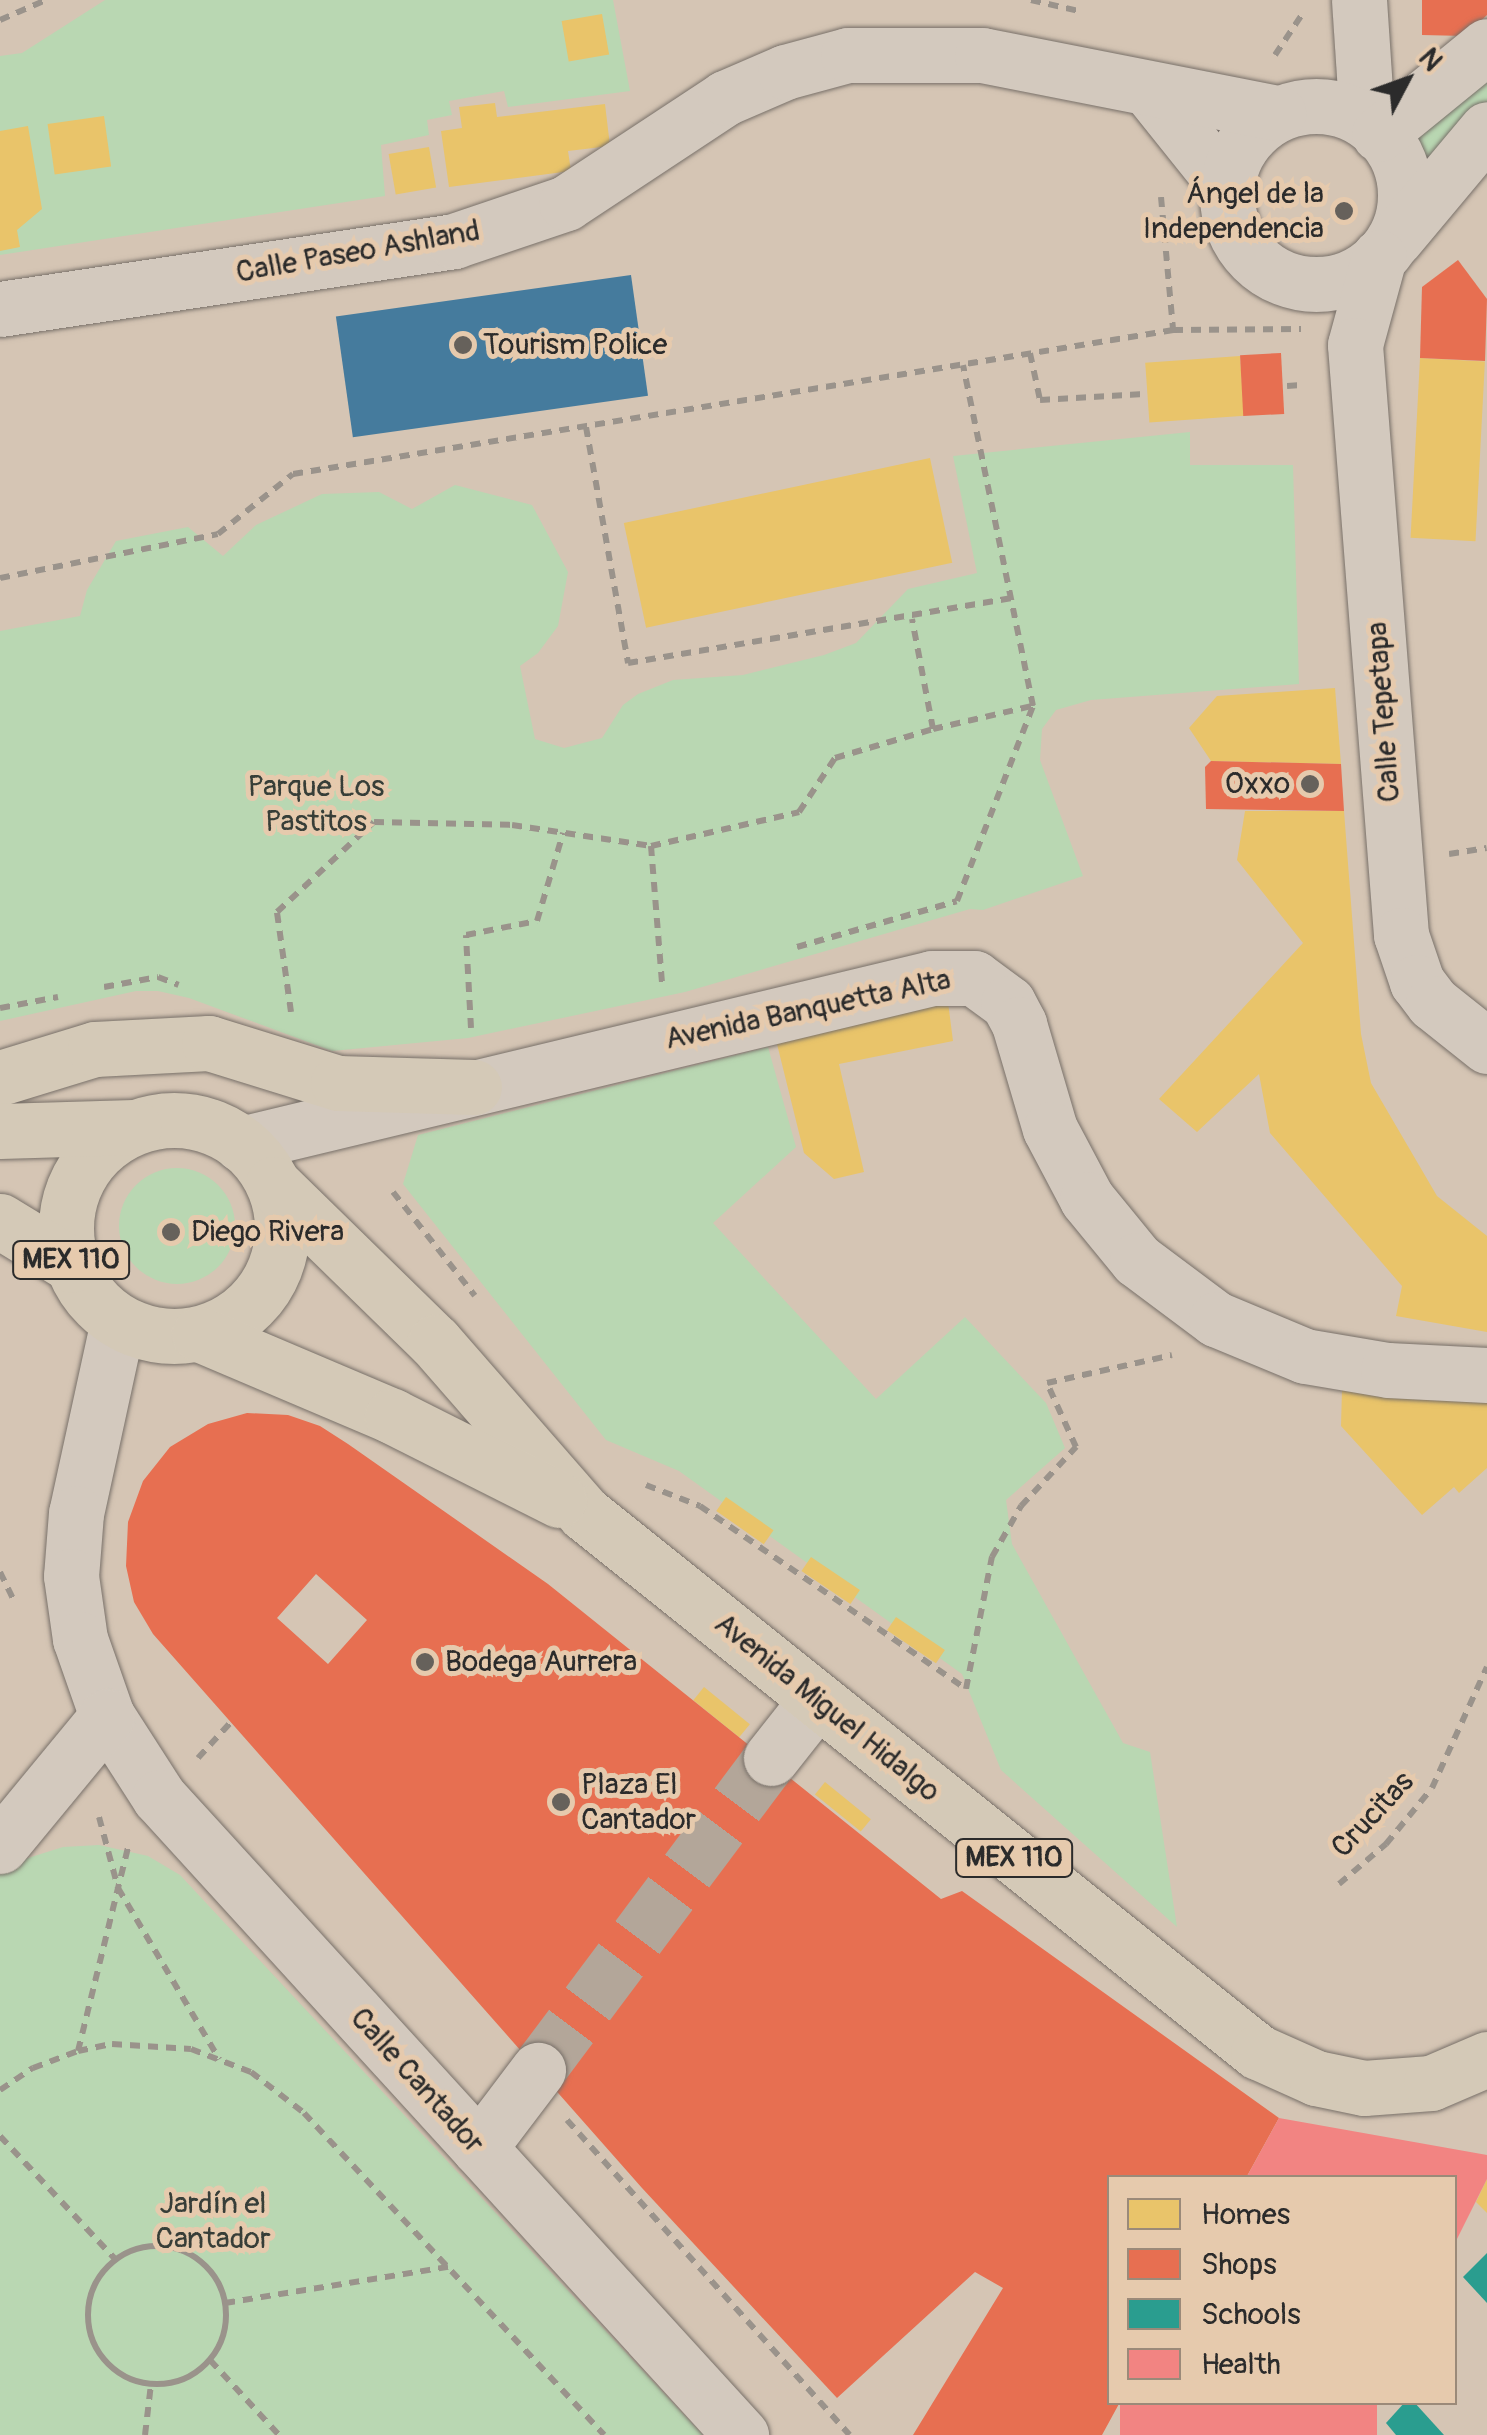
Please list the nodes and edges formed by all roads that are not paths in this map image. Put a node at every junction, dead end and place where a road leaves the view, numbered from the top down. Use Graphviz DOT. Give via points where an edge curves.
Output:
graph roads {
  1 [pos="1360,11"];
  2 [pos="1487,46"];
  3 [pos="1151,92"];
  4 [pos="1292,110"];
  5 [pos="1373,127"];
  6 [pos="1487,130"];
  7 [pos="1227,187"];
  8 [pos="1383,253"];
  9 [pos="0,309"];
  10 [pos="1326,319"];
  11 [pos="1487,1046"];
  12 [pos="0,1078"];
  13 [pos="474,1086"];
  14 [pos="134,1127"];
  15 [pos="0,1131"];
  16 [pos="257,1164"];
  17 [pos="0,1221"];
  18 [pos="72,1265"];
  19 [pos="118,1320"];
  20 [pos="199,1334"];
  21 [pos="1487,1375"];
  22 [pos="584,1513"];
  23 [pos="816,1700"];
  24 [pos="107,1716"];
  25 [pos="772,1758"];
  26 [pos="0,1846"];
  27 [pos="1487,2059"];
  28 [pos="534,2075"];
  29 [pos="479,2148"];
  30 [pos="741,2435"];
  1 -- 4 [label="street"];
  1 -- 5 [label="street"];
  2 -- 5 [label="street"];
  3 -- 4 [label="street, Calle Paseo Ashland"];
  3 -- 7 [label="street"];
  3 -- 9 [label="street, Calle Paseo Ashland" via="982,55 848,55 784,72 725,98 566,203 454,241"];
  4 -- 5 [label="street" via="1338,108"];
  4 -- 7 [label="street" via="1252,131 1235,156"];
  5 -- 8 [label="street" via="1402,168 1406,197"];
  6 -- 8 [label="street"];
  7 -- 10 [label="street" via="1242,244"];
  8 -- 10 [label="street, Calle Tepetapa"];
  10 -- 11 [label="street, Calle Tepetapa" via="1401,935 1417,982 1433,1003"];
  12 -- 13 [label="main road" via="96,1049 209,1043 338,1083"];
  13 -- 16 [label="street, Avenida Banquetta Alta"];
  13 -- 21 [label="street, Avenida Banquetta Alta" via="932,978 974,978 993,988 1013,1013 1050,1129 1087,1199 1137,1260 1216,1318 1305,1356 1388,1370"];
  14 -- 15 [label="main road, MEX 110"];
  14 -- 16 [label="main road, MEX 110" via="170,1119 196,1122"];
  14 -- 18 [label="main road, MEX 110" via="92,1156 76,1182 67,1211"];
  16 -- 20 [label="main road" via="282,1232 277,1261 265,1287 224,1325"];
  16 -- 22 [label="main road, Avenida Miguel Hidalgo / MEX 110" via="436,1342"];
  17 -- 18 [label="main road, MEX 110"];
  18 -- 19 [label="main road, MEX 110" via="92,1300"];
  19 -- 20 [label="main road, MEX 110" via="149,1334"];
  19 -- 24 [label="street, Calle Cantador" via="76,1513 70,1576 80,1638"];
  20 -- 22 [label="main road, Avenida Miguel Hidalgo / MEX 110" via="392,1416"];
  22 -- 23 [label="main road, Avenida Miguel Hidalgo / MEX 110"];
  23 -- 25 [label="street"];
  23 -- 27 [label="main road, Avenida Miguel Hidalgo / MEX 110" via="1258,2052 1316,2078 1364,2088 1431,2082"];
  24 -- 26 [label="street"];
  24 -- 29 [label="street, Calle Cantador" via="159,1797"];
  28 -- 29 [label="street"];
  29 -- 30 [label="street, Calle Cantador"];
}
